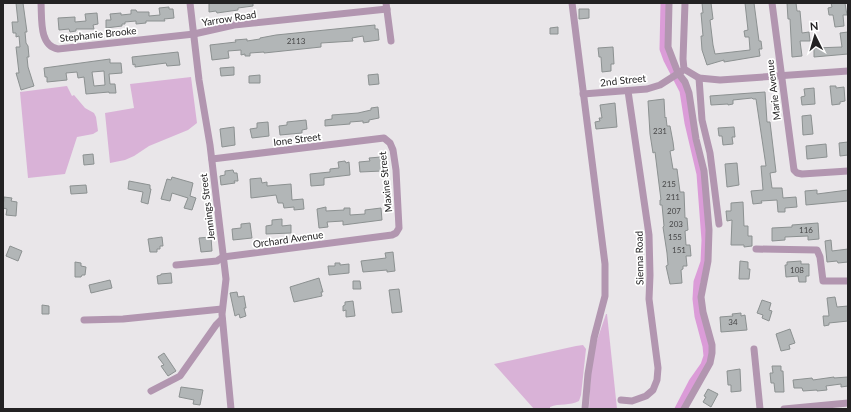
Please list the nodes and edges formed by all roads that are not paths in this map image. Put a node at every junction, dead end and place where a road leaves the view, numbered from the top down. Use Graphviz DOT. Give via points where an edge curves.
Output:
graph roads {
  1 [pos="40,3"];
  2 [pos="190,3"];
  3 [pos="572,3"];
  4 [pos="669,3"];
  5 [pos="685,3"];
  6 [pos="772,3"];
  7 [pos="387,6"];
  8 [pos="194,34"];
  9 [pos="391,41"];
  10 [pos="848,71"];
  11 [pos="680,72"];
  12 [pos="781,75"];
  13 [pos="699,78"];
  14 [pos="628,91"];
  15 [pos="583,94"];
  16 [pos="384,138"];
  17 [pos="212,159"];
  18 [pos="848,171"];
  19 [pos="719,224"];
  20 [pos="400,226"];
  21 [pos="756,249"];
  22 [pos="223,257"];
  23 [pos="176,264"];
  24 [pos="848,281"];
  25 [pos="222,309"];
  26 [pos="222,319"];
  27 [pos="84,320"];
  28 [pos="754,348"];
  29 [pos="151,391"];
  30 [pos="621,400"];
  31 [pos="848,403"];
  32 [pos="231,409"];
  33 [pos="585,409"];
  34 [pos="684,409"];
  35 [pos="760,409"];
  36 [pos="784,409"];
  1 -- 8 [label="street, Stephanie Brooke" via="45,40 51,47 58,49"];
  2 -- 8 [label="street, Jennings Street"];
  3 -- 15 [label="street"];
  4 -- 11 [label="street" via="668,42"];
  5 -- 11 [label="street" via="683,59"];
  6 -- 12 [label="street, Marie Avenue"];
  7 -- 8 [label="street, Yarrow Road" via="234,25"];
  7 -- 9 [label="street"];
  8 -- 17 [label="street, Jennings Street"];
  10 -- 12 [label="street"];
  11 -- 13 [label="street"];
  11 -- 14 [label="street, 2nd Street" via="660,85"];
  11 -- 34 [label="street" via="689,93 704,171 709,252 701,298 712,345 710,363"];
  12 -- 13 [label="street" via="720,80"];
  12 -- 18 [label="street, Marie Avenue" via="794,170 802,174"];
  13 -- 19 [label="street" via="702,120 710,153"];
  14 -- 15 [label="street, 2nd Street"];
  14 -- 30 [label="street, Sienna Road" via="649,235 649,299 658,368 657,380 650,393 632,401"];
  15 -- 33 [label="street" via="605,264 605,296 594,338"];
  16 -- 17 [label="street, Ione Street"];
  16 -- 20 [label="street, Maxine Street" via="393,150"];
  17 -- 22 [label="street, Jennings Street"];
  20 -- 22 [label="street, Orchard Avenue" via="392,235"];
  21 -- 24 [label="street" via="817,250 823,281"];
  22 -- 23 [label="street, Orchard Avenue" via="217,261"];
  22 -- 25 [label="street, Jennings Street" via="226,279"];
  25 -- 26 [label="street, Jennings Street"];
  25 -- 27 [label="street" via="123,319"];
  26 -- 29 [label="street" via="180,376"];
  26 -- 32 [label="street, Jennings Street"];
  28 -- 35 [label="street"];
  31 -- 36 [label="street"];
}
